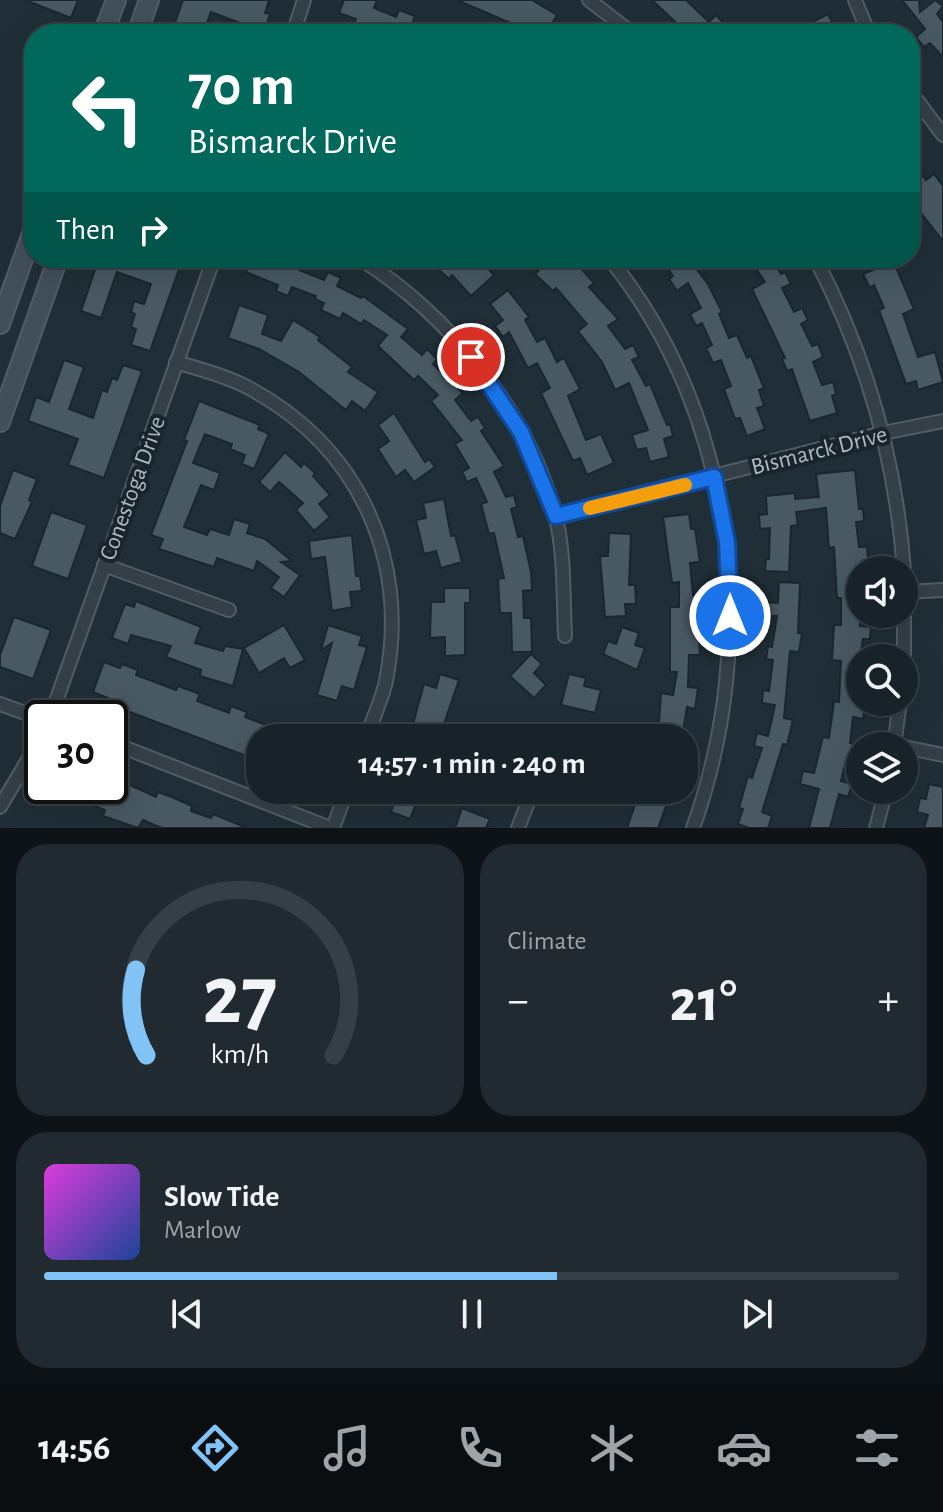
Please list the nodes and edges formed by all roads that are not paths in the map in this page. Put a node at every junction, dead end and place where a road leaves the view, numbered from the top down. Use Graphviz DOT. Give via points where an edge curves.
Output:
graph roads {
  1 [pos="116,0"];
  2 [pos="149,0"];
  3 [pos="304,0"];
  4 [pos="589,0"];
  5 [pos="855,0"];
  6 [pos="107,24"];
  7 [pos="141,24"];
  8 [pos="296,24"];
  9 [pos="620,24"];
  10 [pos="865,24"];
  11 [pos="920,104"];
  12 [pos="943,135"];
  13 [pos="24,256"];
  14 [pos="54,268"];
  15 [pos="210,268"];
  16 [pos="372,268"];
  17 [pos="616,268"];
  18 [pos="820,268"];
  19 [pos="0,324"];
  20 [pos="176,362"];
  21 [pos="943,421"];
  22 [pos="0,422"];
  23 [pos="883,433"];
  24 [pos="714,477"];
  25 [pos="556,516"];
  26 [pos="902,556"];
  27 [pos="104,565"];
  28 [pos="943,590"];
  29 [pos="918,591"];
  30 [pos="229,610"];
  31 [pos="565,636"];
  32 [pos="56,700"];
  33 [pos="0,704"];
  34 [pos="24,713"];
  35 [pos="371,724"];
  36 [pos="128,749"];
  37 [pos="918,750"];
  38 [pos="943,755"];
  39 [pos="24,766"];
  40 [pos="341,804"];
  41 [pos="882,804"];
  42 [pos="527,805"];
  43 [pos="0,807"];
  44 [pos="332,828"];
  45 [pos="518,828"];
  46 [pos="693,828"];
  47 [pos="876,828"];
  1 -- 6 [label="main road"];
  2 -- 7 [label="main road"];
  3 -- 8 [label="street"];
  4 -- 9 [label="street"];
  5 -- 10 [label="street"];
  11 -- 12 [label="street"];
  13 -- 19 [label="main road"];
  14 -- 22 [label="main road"];
  15 -- 20 [label="street, Conestoga Drive"];
  16 -- 25 [label="street" via="419,303 471,357 521,432"];
  17 -- 24 [label="street" via="653,321 679,375"];
  18 -- 23 [label="street" via="848,329"];
  20 -- 27 [label="street, Conestoga Drive"];
  20 -- 35 [label="street" via="244,386 275,404 320,441 357,487 388,568 393,624 386,683"];
  21 -- 23 [label="street, Bismarck Drive"];
  23 -- 24 [label="street, Bismarck Drive"];
  23 -- 26 [label="street"];
  24 -- 25 [label="street, Bismarck Drive"];
  24 -- 46 [label="street" via="731,591 728,667 715,762"];
  25 -- 31 [label="street"];
  27 -- 30 [label="street"];
  27 -- 32 [label="street, Conestoga Drive"];
  28 -- 29 [label="street"];
  33 -- 34 [label="street"];
  36 -- 44 [label="street"];
  37 -- 38 [label="street"];
  39 -- 43 [label="street"];
  40 -- 44 [label="street"];
  41 -- 47 [label="street"];
  42 -- 45 [label="street"];
}
